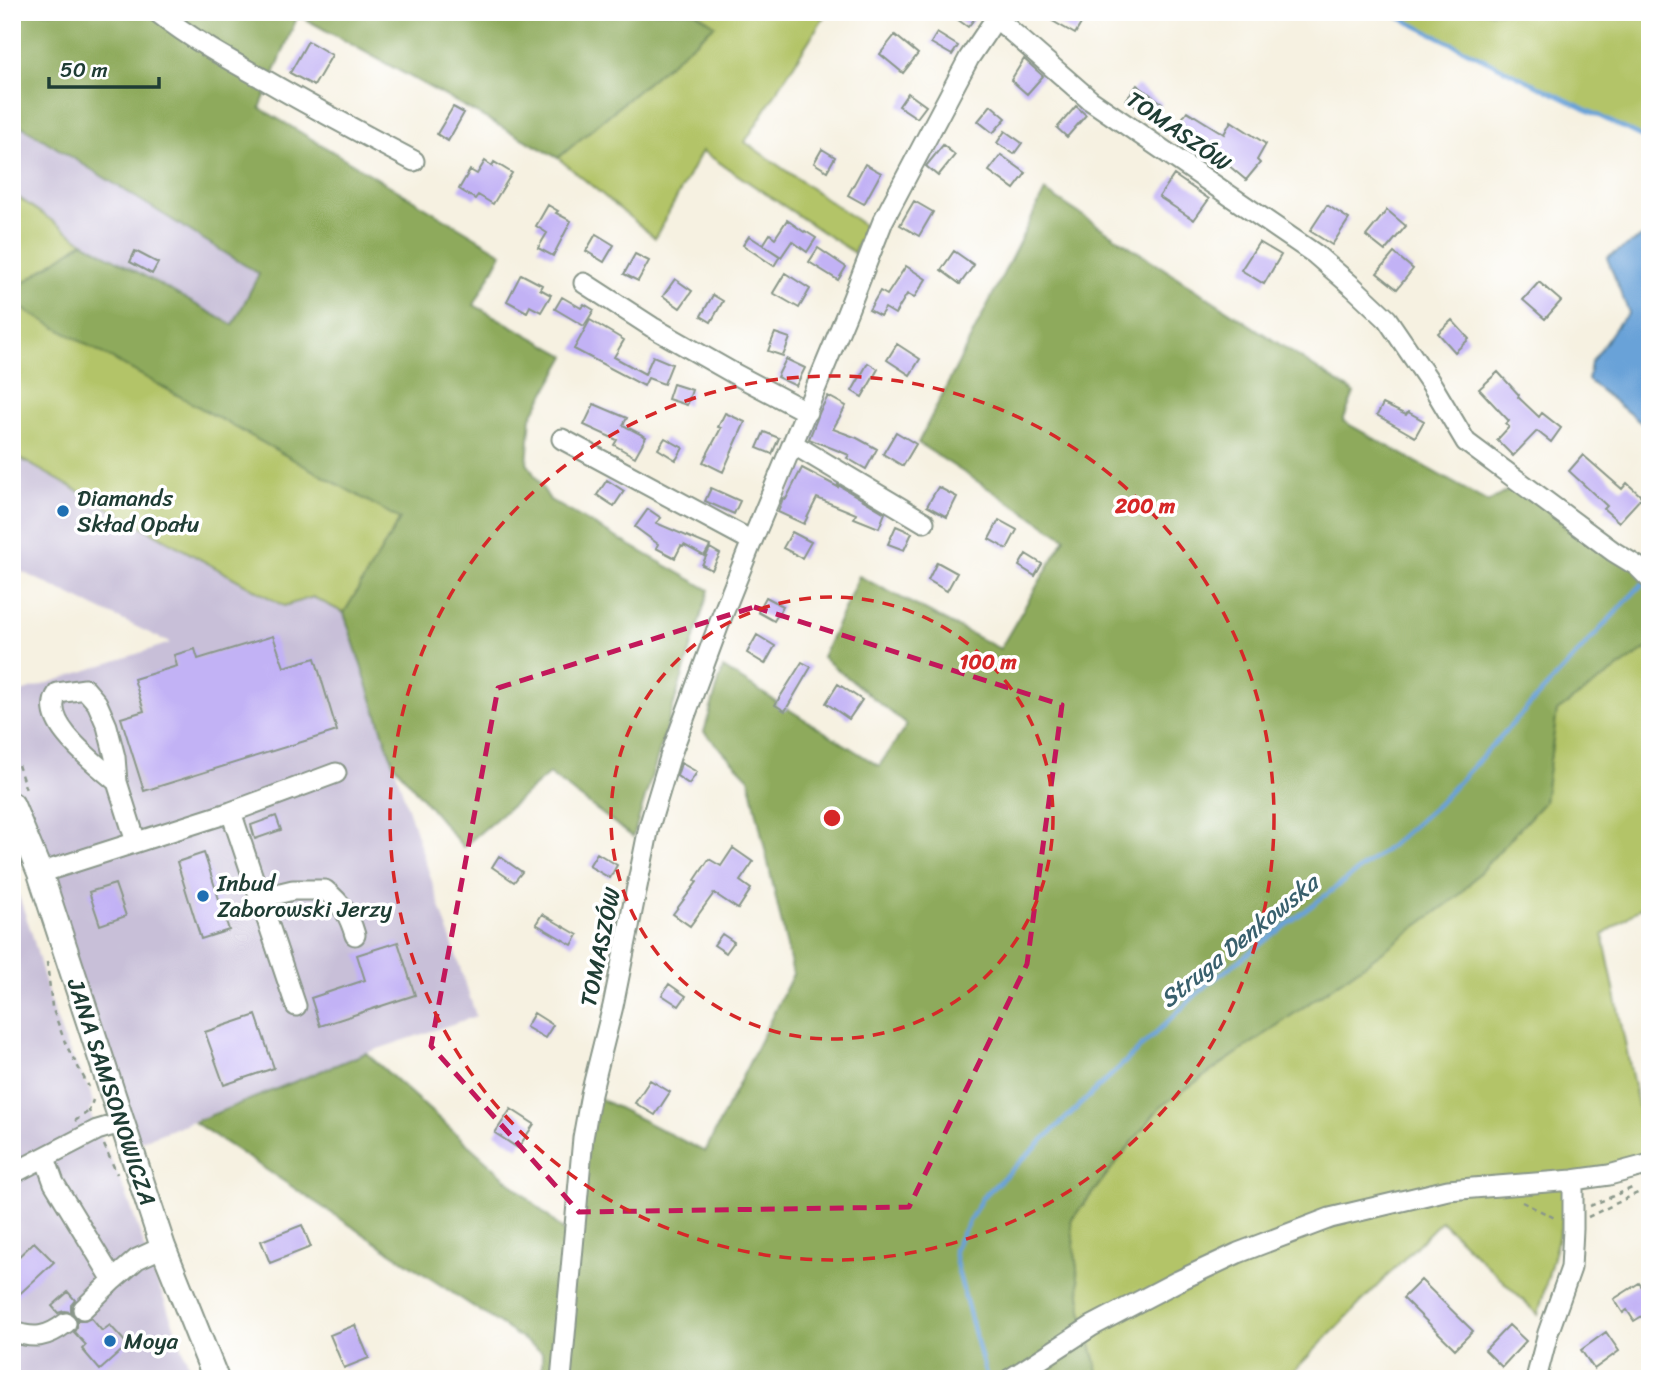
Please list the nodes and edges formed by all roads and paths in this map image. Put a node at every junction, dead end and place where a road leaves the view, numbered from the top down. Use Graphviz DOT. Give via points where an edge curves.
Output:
graph roads {
  1 [pos="157,12"];
  2 [pos="998,15"];
  3 [pos="414,161"];
  4 [pos="584,283"];
  5 [pos="807,412"];
  6 [pos="562,439"];
  7 [pos="793,444"];
  8 [pos="924,522"];
  9 [pos="752,541"];
  10 [pos="1643,572"];
  11 [pos="336,773"];
  12 [pos="117,782"];
  13 [pos="12,805"];
  14 [pos="231,812"];
  15 [pos="136,842"];
  16 [pos="40,873"];
  17 [pos="260,898"];
  18 [pos="355,935"];
  19 [pos="296,1006"];
  20 [pos="121,1123"];
  21 [pos="45,1158"];
  22 [pos="1650,1164"];
  23 [pos="12,1174"];
  24 [pos="1573,1180"];
  25 [pos="1650,1187"];
  26 [pos="1518,1199"];
  27 [pos="1573,1220"];
  28 [pos="163,1247"];
  29 [pos="113,1280"];
  30 [pos="83,1309"];
  31 [pos="66,1323"];
  32 [pos="12,1331"];
  33 [pos="1018,1373"];
  34 [pos="213,1378"];
  35 [pos="561,1379"];
  36 [pos="1536,1379"];
  1 -- 3 [label="street" via="214,52"];
  2 -- 5 [label="street, TOMASZÓW" via="969,58 883,220"];
  2 -- 10 [label="street, TOMASZÓW" via="1090,100 1315,254 1387,319 1466,442"];
  4 -- 5 [label="street" via="652,327"];
  5 -- 7 [label="street, TOMASZÓW"];
  6 -- 9 [label="street"];
  7 -- 8 [label="street"];
  7 -- 9 [label="street, TOMASZÓW"];
  9 -- 35 [label="street, TOMASZÓW" via="671,754 649,827 583,1138"];
  11 -- 14 [label="street"];
  12 -- 12 [label="street" via="116,757 97,703 85,689 58,693 54,711 66,735"];
  12 -- 15 [label="street"];
  13 -- 16 [label="main road, JANA SAMSONOWICZA"];
  14 -- 15 [label="street"];
  14 -- 17 [label="street"];
  15 -- 16 [label="street"];
  16 -- 20 [label="main road, JANA SAMSONOWICZA"];
  17 -- 18 [label="street" via="293,890 326,890 340,903"];
  17 -- 19 [label="street"];
  20 -- 21 [label="street" via="97,1130"];
  20 -- 28 [label="main road, JANA SAMSONOWICZA"];
  21 -- 23 [label="street"];
  21 -- 29 [label="street" via="54,1183"];
  22 -- 24 [label="street"];
  24 -- 27 [label="street"];
  24 -- 33 [label="street" via="1448,1190 1329,1218 1178,1281 1091,1326"];
  25 -- 27 [label="path"];
  26 -- 27 [label="path" via="1561,1221"];
  27 -- 36 [label="street" via="1571,1268"];
  28 -- 29 [label="street" via="137,1259"];
  28 -- 34 [label="main road, JANA SAMSONOWICZA"];
  29 -- 30 [label="street"];
  31 -- 32 [label="street" via="41,1336"];
}
